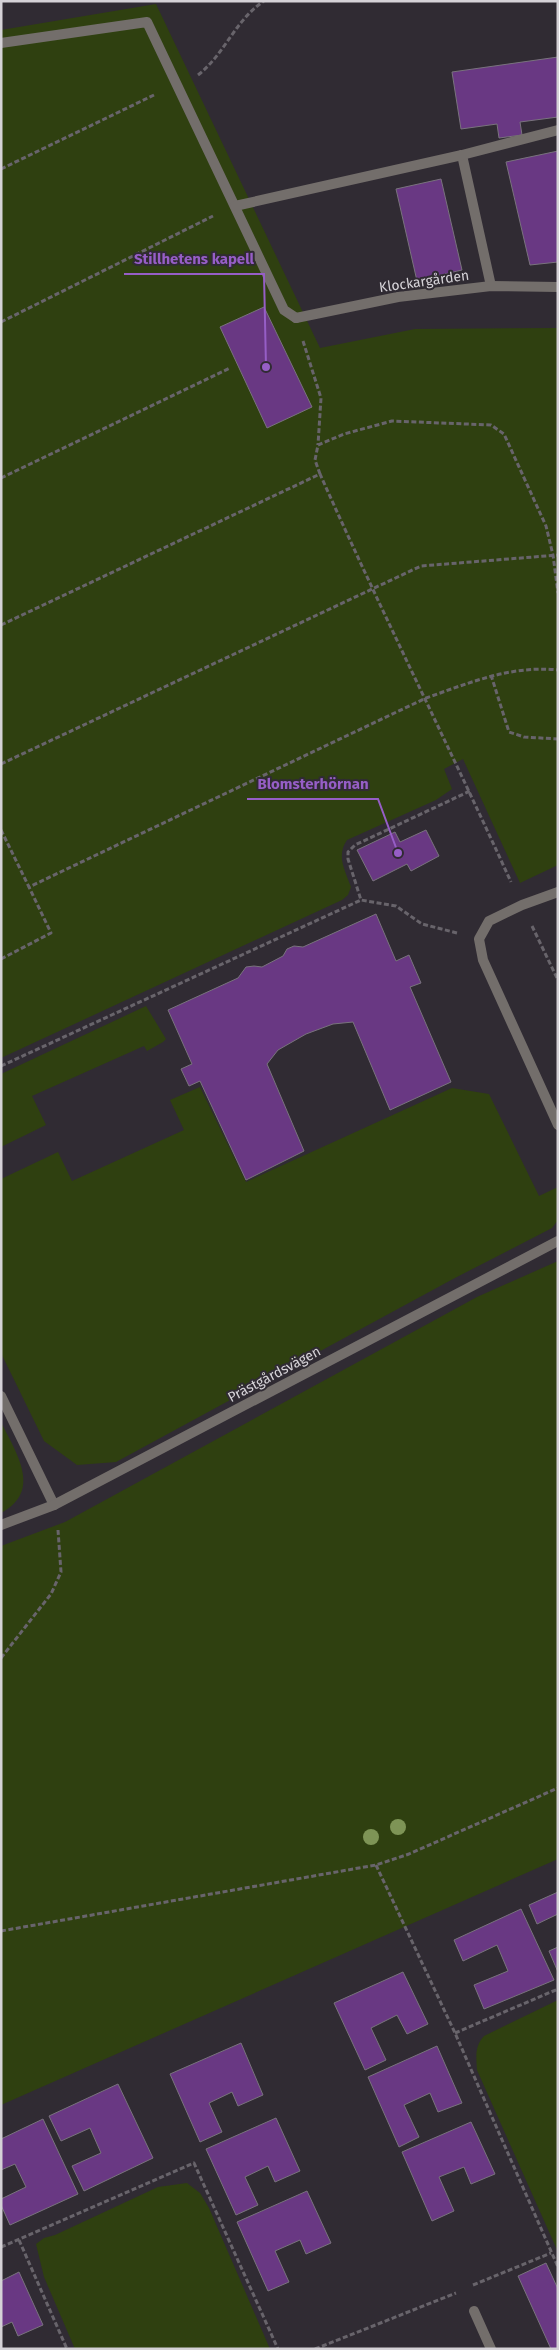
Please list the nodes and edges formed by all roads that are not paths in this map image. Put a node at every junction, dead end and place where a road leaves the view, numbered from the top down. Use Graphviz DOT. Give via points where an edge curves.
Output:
graph roads {
  1 [pos="1,43"];
  2 [pos="558,130"];
  3 [pos="462,155"];
  4 [pos="235,206"];
  5 [pos="491,286"];
  6 [pos="558,287"];
  7 [pos="558,892"];
  8 [pos="558,1125"];
  9 [pos="558,1241"];
  10 [pos="1,1396"];
  11 [pos="54,1505"];
  12 [pos="1,1525"];
  13 [pos="474,2312"];
  14 [pos="491,2349"];
  1 -- 4 [label="street" via="146,22"];
  2 -- 3 [label="street"];
  3 -- 4 [label="street"];
  3 -- 5 [label="street"];
  4 -- 5 [label="street, Klockargården" via="284,310 296,318 398,297"];
  5 -- 6 [label="street, Klockargården"];
  7 -- 8 [label="street" via="490,921 479,938 483,960"];
  9 -- 11 [label="street, Prästgårdsvägen"];
  10 -- 11 [label="street"];
  11 -- 12 [label="street, Prästgårdsvägen"];
  13 -- 14 [label="street"];
}
